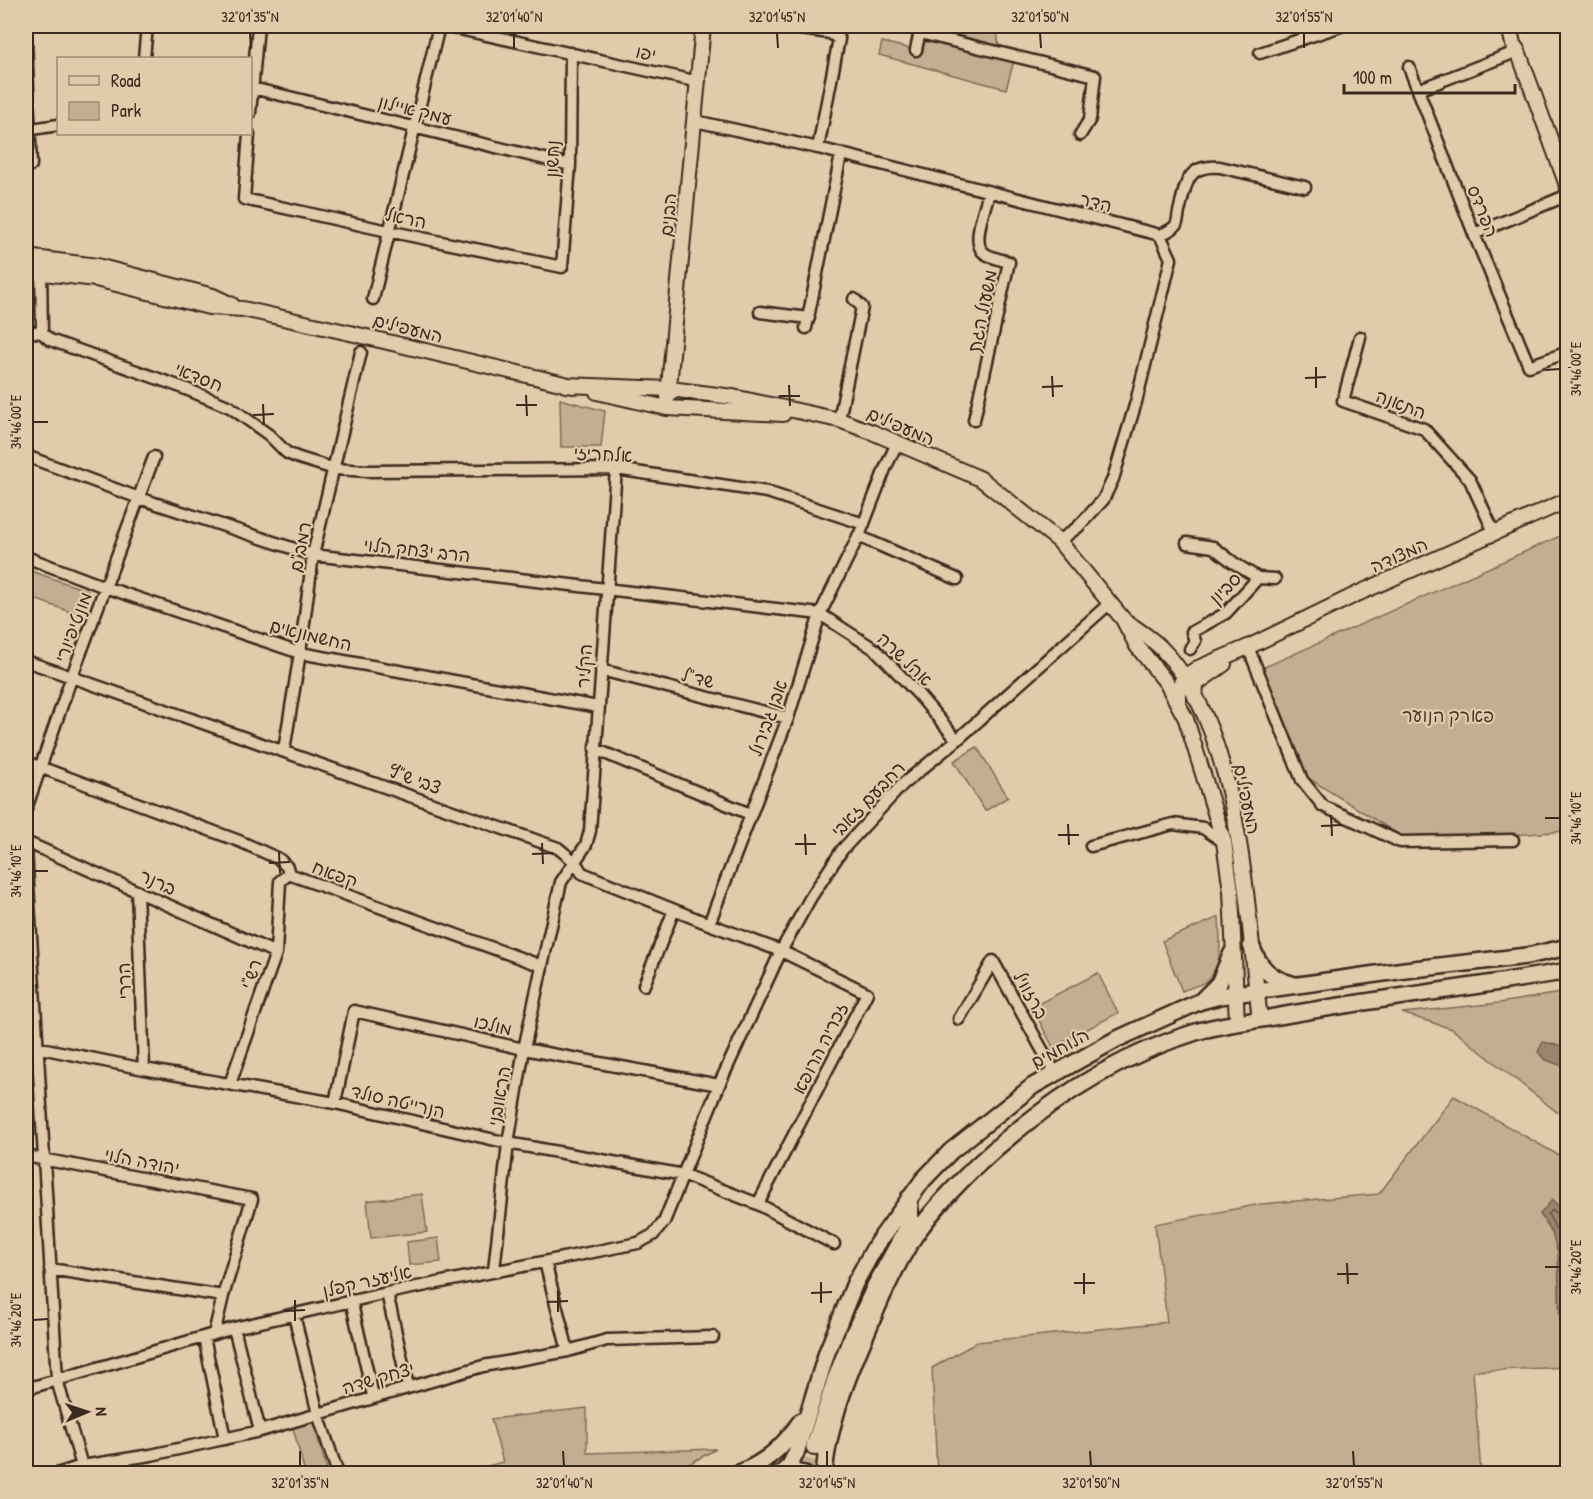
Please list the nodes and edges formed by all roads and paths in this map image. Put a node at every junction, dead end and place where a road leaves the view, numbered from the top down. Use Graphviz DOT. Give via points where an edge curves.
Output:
graph roads {
  1 [pos="147,26"];
  2 [pos="258,26"];
  3 [pos="439,26"];
  4 [pos="452,26"];
  5 [pos="703,26"];
  6 [pos="779,26"];
  7 [pos="1341,26"];
  8 [pos="1512,26"];
  9 [pos="921,29"];
  10 [pos="834,33"];
  11 [pos="26,40"];
  12 [pos="916,50"];
  13 [pos="1518,51"];
  14 [pos="571,53"];
  15 [pos="1260,53"];
  16 [pos="144,57"];
  17 [pos="1409,67"];
  18 [pos="699,81"];
  19 [pos="252,88"];
  20 [pos="1419,94"];
  21 [pos="695,121"];
  22 [pos="57,125"];
  23 [pos="414,126"];
  24 [pos="28,130"];
  25 [pos="249,135"];
  26 [pos="1080,135"];
  27 [pos="818,148"];
  28 [pos="841,154"];
  29 [pos="31,165"];
  30 [pos="570,165"];
  31 [pos="1305,187"];
  32 [pos="1568,188"];
  33 [pos="989,192"];
  34 [pos="1568,195"];
  35 [pos="388,231"];
  36 [pos="1160,235"];
  37 [pos="1475,236"];
  38 [pos="26,257"];
  39 [pos="41,266"];
  40 [pos="562,267"];
  41 [pos="26,272"];
  42 [pos="373,299"];
  43 [pos="854,299"];
  44 [pos="760,312"];
  45 [pos="26,331"];
  46 [pos="42,333"];
  47 [pos="1360,337"];
  48 [pos="361,352"];
  49 [pos="1568,352"];
  50 [pos="566,385"];
  51 [pos="670,389"];
  52 [pos="667,408"];
  53 [pos="821,416"];
  54 [pos="839,420"];
  55 [pos="974,420"];
  56 [pos="897,443"];
  57 [pos="26,456"];
  58 [pos="154,457"];
  59 [pos="335,469"];
  60 [pos="616,469"];
  61 [pos="140,498"];
  62 [pos="1568,500"];
  63 [pos="864,524"];
  64 [pos="1494,532"];
  65 [pos="858,536"];
  66 [pos="1059,541"];
  67 [pos="1188,543"];
  68 [pos="313,555"];
  69 [pos="26,557"];
  70 [pos="1258,578"];
  71 [pos="957,579"];
  72 [pos="1275,579"];
  73 [pos="105,587"];
  74 [pos="607,588"];
  75 [pos="1110,603"];
  76 [pos="820,614"];
  77 [pos="1123,619"];
  78 [pos="1248,647"];
  79 [pos="1190,649"];
  80 [pos="300,653"];
  81 [pos="26,660"];
  82 [pos="601,670"];
  83 [pos="72,676"];
  84 [pos="1184,677"];
  85 [pos="1195,697"];
  86 [pos="1178,703"];
  87 [pos="598,707"];
  88 [pos="788,718"];
  89 [pos="957,740"];
  90 [pos="595,749"];
  91 [pos="284,750"];
  92 [pos="26,762"];
  93 [pos="40,767"];
  94 [pos="26,809"];
  95 [pos="750,814"];
  96 [pos="1513,840"];
  97 [pos="26,842"];
  98 [pos="1224,842"];
  99 [pos="1091,846"];
  100 [pos="26,850"];
  101 [pos="575,862"];
  102 [pos="289,874"];
  103 [pos="137,891"];
  104 [pos="674,910"];
  105 [pos="709,924"];
  106 [pos="1251,945"];
  107 [pos="1568,947"];
  108 [pos="781,951"];
  109 [pos="276,953"];
  110 [pos="1232,953"];
  111 [pos="542,966"];
  112 [pos="1568,970"];
  113 [pos="644,985"];
  114 [pos="1298,985"];
  115 [pos="1256,991"];
  116 [pos="1234,994"];
  117 [pos="1201,1001"];
  118 [pos="958,1019"];
  119 [pos="1260,1019"];
  120 [pos="1237,1023"];
  121 [pos="26,1045"];
  122 [pos="38,1048"];
  123 [pos="524,1049"];
  124 [pos="144,1069"];
  125 [pos="1055,1073"];
  126 [pos="230,1084"];
  127 [pos="719,1084"];
  128 [pos="334,1103"];
  129 [pos="508,1143"];
  130 [pos="26,1156"];
  131 [pos="44,1159"];
  132 [pos="684,1175"];
  133 [pos="909,1198"];
  134 [pos="758,1204"];
  135 [pos="928,1218"];
  136 [pos="911,1221"];
  137 [pos="834,1244"];
  138 [pos="545,1262"];
  139 [pos="50,1269"];
  140 [pos="494,1270"];
  141 [pos="387,1293"];
  142 [pos="223,1296"];
  143 [pos="351,1300"];
  144 [pos="294,1315"];
  145 [pos="234,1328"];
  146 [pos="209,1335"];
  147 [pos="713,1337"];
  148 [pos="567,1351"];
  149 [pos="57,1380"];
  150 [pos="408,1386"];
  151 [pos="26,1389"];
  152 [pos="373,1396"];
  153 [pos="807,1412"];
  154 [pos="318,1414"];
  155 [pos="260,1431"];
  156 [pos="225,1439"];
  157 [pos="814,1447"];
  158 [pos="82,1466"];
  159 [pos="57,1473"];
  160 [pos="338,1473"];
  161 [pos="736,1473"];
  162 [pos="781,1473"];
  163 [pos="805,1473"];
  164 [pos="824,1473"];
  1 -- 16 [label="street"];
  2 -- 19 [label="street"];
  3 -- 23 [label="street"];
  4 -- 14 [label="street, יפו"];
  5 -- 18 [label="street, הבנים"];
  6 -- 10 [label="street"];
  7 -- 15 [label="street"];
  8 -- 13 [label="street"];
  9 -- 12 [label="street"];
  9 -- 26 [label="street" via="1095,76 1090,119"];
  10 -- 27 [label="street"];
  11 -- 24 [label="street"];
  13 -- 20 [label="street"];
  13 -- 32 [label="street"];
  14 -- 18 [label="street, יפו"];
  14 -- 30 [label="street, נחשון"];
  17 -- 20 [label="street, הפרדס"];
  18 -- 21 [label="street, הבנים"];
  19 -- 23 [label="street, עמק איילון"];
  20 -- 37 [label="street, הפרדס"];
  21 -- 27 [label="street, הדר"];
  21 -- 51 [label="street, הבנים"];
  22 -- 24 [label="street"];
  23 -- 30 [label="street, עמק איילון"];
  23 -- 35 [label="street"];
  24 -- 29 [label="street"];
  25 -- 35 [label="street, הראל" via="244,200"];
  27 -- 28 [label="street, הדר"];
  28 -- 33 [label="street, הדר"];
  28 -- 44 [label="street" via="807,323"];
  30 -- 40 [label="street, נחשון"];
  31 -- 36 [label="street" via="1220,167 1198,168 1187,181 1176,225"];
  33 -- 36 [label="street, הדר"];
  33 -- 55 [label="street, משעול הגת" via="978,245 984,254 1009,262"];
  34 -- 37 [label="street"];
  35 -- 40 [label="street, הראל"];
  35 -- 42 [label="street"];
  36 -- 66 [label="street" via="1171,259 1113,478 1103,500"];
  37 -- 49 [label="street, הפרדס" via="1529,366"];
  38 -- 39 [label="street, המעפילים"];
  39 -- 41 [label="street, המעפילים"];
  39 -- 46 [label="street"];
  39 -- 50 [label="street, המעפילים"];
  43 -- 54 [label="street" via="862,307"];
  45 -- 46 [label="street, חסדאי"];
  46 -- 59 [label="street, חסדאי" via="50,340 230,407 287,453"];
  47 -- 64 [label="street, התאנה" via="1343,400 1424,429 1470,480"];
  48 -- 59 [label="street, רמב\"ם"];
  50 -- 51 [label="street, המעפילים"];
  50 -- 52 [label="street, המעפילים"];
  51 -- 52 [label="street, הבנים"];
  51 -- 53 [label="street, המעפילים" via="733,397"];
  52 -- 53 [label="street, המעפילים"];
  53 -- 54 [label="street, המעפילים"];
  54 -- 56 [label="street, המעפילים"];
  56 -- 63 [label="street, אבן גבירול"];
  56 -- 66 [label="street, המעפילים" via="981,479"];
  57 -- 61 [label="street, הרב יצחק הלוי"];
  58 -- 61 [label="street, מונטיפיורי"];
  59 -- 60 [label="street, אלחריזי"];
  59 -- 68 [label="street, רמב\"ם"];
  60 -- 63 [label="street, אלחריזי" via="767,492"];
  60 -- 74 [label="street, הקליר"];
  61 -- 68 [label="street, הרב יצחק הלוי"];
  61 -- 73 [label="street, מונטיפיורי"];
  62 -- 64 [label="street, המצודה"];
  63 -- 65 [label="street, אבן גבירול"];
  64 -- 78 [label="street, המצודה"];
  65 -- 71 [label="street"];
  65 -- 76 [label="street, אבן גבירול"];
  66 -- 75 [label="street, המעפילים"];
  67 -- 70 [label="street, סביון" via="1213,547"];
  68 -- 74 [label="street, הרב יצחק הלוי"];
  68 -- 80 [label="street, רמב\"ם"];
  69 -- 73 [label="street, החשמונאים"];
  70 -- 72 [label="street"];
  70 -- 79 [label="street, סביון" via="1226,613 1192,632 1194,641"];
  73 -- 80 [label="street, החשמונאים"];
  73 -- 83 [label="street, מונטיפיורי"];
  74 -- 76 [label="street, הרב יצחק הלוי"];
  74 -- 82 [label="street, הקליר"];
  75 -- 77 [label="street, המעפילים"];
  75 -- 89 [label="street, רחבעם זאבי"];
  76 -- 88 [label="street, אבן גבירול"];
  76 -- 89 [label="street, אהל שרה" via="876,650"];
  77 -- 84 [label="street, המעפילים" via="1162,649"];
  77 -- 86 [label="street, המעפילים" via="1137,646 1159,671"];
  78 -- 84 [label="street, המצודה"];
  78 -- 85 [label="street, המצודה" via="1196,684"];
  78 -- 96 [label="street" via="1302,780 1323,806 1400,843"];
  80 -- 87 [label="street, החשמונאים"];
  80 -- 91 [label="street, רמב\"ם"];
  81 -- 83 [label="street, צבי ש\"ץ"];
  82 -- 87 [label="street, הקליר"];
  82 -- 88 [label="street, שד\"ל"];
  83 -- 91 [label="street, צבי ש\"ץ"];
  83 -- 93 [label="street, מונטיפיורי"];
  84 -- 85 [label="street, המעפילים"];
  84 -- 86 [label="street" via="1178,689"];
  85 -- 106 [label="street, המעפילים" via="1208,720 1235,819"];
  86 -- 98 [label="street, המעפילים"];
  87 -- 90 [label="street, הקליר"];
  88 -- 95 [label="street, אבן גבירול"];
  89 -- 108 [label="street, רחבעם זאבי" via="903,784 842,850"];
  90 -- 95 [label="street"];
  90 -- 101 [label="street, הקליר" via="591,831"];
  91 -- 101 [label="street, צבי ש\"ץ" via="558,848"];
  92 -- 93 [label="street, קפאח"];
  93 -- 94 [label="street, מונטיפיורי"];
  93 -- 102 [label="street, קפאח" via="239,841 279,859"];
  95 -- 105 [label="street, אבן גבירול"];
  97 -- 103 [label="street, ברנר"];
  98 -- 99 [label="street" via="1203,828 1173,824"];
  98 -- 110 [label="street, המעפילים" via="1231,891"];
  100 -- 122 [label="street"];
  101 -- 104 [label="street, צבי ש\"ץ" via="582,873"];
  101 -- 111 [label="street, הראובני" via="561,882"];
  102 -- 109 [label="street, רש\"י" via="280,881"];
  102 -- 111 [label="street, קפאח"];
  103 -- 109 [label="street, ברנר"];
  103 -- 124 [label="street, הררי"];
  104 -- 105 [label="street, צבי ש\"ץ"];
  104 -- 113 [label="street"];
  105 -- 108 [label="street, צבי ש\"ץ"];
  106 -- 114 [label="main road" via="1260,966 1269,975"];
  106 -- 115 [label="street, המעפילים"];
  107 -- 114 [label="main road, הלוחמים" via="1527,956"];
  108 -- 127 [label="street, רחבעם זאבי"];
  108 -- 134 [label="street, זכריה הרופא" via="867,993"];
  109 -- 126 [label="street, רש\"י"];
  110 -- 116 [label="street, המעפילים"];
  110 -- 117 [label="main road" via="1219,983"];
  111 -- 123 [label="street, הראובני"];
  112 -- 119 [label="main road"];
  114 -- 115 [label="main road, הלוחמים"];
  115 -- 116 [label="main road, הלוחמים"];
  115 -- 119 [label="street, המעפילים"];
  116 -- 117 [label="main road, הלוחמים"];
  116 -- 120 [label="street, המעפילים"];
  117 -- 125 [label="main road, הלוחמים" via="1115,1040"];
  118 -- 125 [label="street, ברזוויל" via="993,961"];
  119 -- 120 [label="main road"];
  120 -- 135 [label="main road" via="1198,1031 1125,1059 1050,1105 983,1160"];
  121 -- 122 [label="street, הנרייטה סולד"];
  122 -- 124 [label="street, הנרייטה סולד"];
  122 -- 131 [label="street"];
  123 -- 127 [label="street, מולכו"];
  123 -- 128 [label="street, מולכו" via="354,1011"];
  123 -- 129 [label="street, הראובני"];
  124 -- 126 [label="street, הנרייטה סולד"];
  125 -- 133 [label="main road, הלוחמים" via="951,1151"];
  126 -- 128 [label="street, הנרייטה סולד"];
  127 -- 132 [label="street, רחבעם זאבי"];
  128 -- 129 [label="street, הנרייטה סולד"];
  129 -- 132 [label="street, הנרייטה סולד"];
  129 -- 140 [label="street, הראובני"];
  130 -- 131 [label="street, יהודה הלוי"];
  131 -- 139 [label="street"];
  131 -- 142 [label="street, יהודה הלוי" via="252,1199"];
  132 -- 134 [label="street, הנרייטה סולד"];
  132 -- 138 [label="street, אליעזר קפלן" via="664,1222 653,1235 638,1243"];
  133 -- 136 [label="main road"];
  133 -- 153 [label="main road, הלוחמים" via="855,1283"];
  134 -- 137 [label="street, הנרייטה סולד"];
  135 -- 136 [label="main road"];
  135 -- 164 [label="main road" via="895,1271 855,1359 832,1427"];
  136 -- 157 [label="main road" via="850,1341"];
  138 -- 140 [label="street, אליעזר קפלן"];
  138 -- 148 [label="street"];
  139 -- 142 [label="street"];
  139 -- 149 [label="street"];
  140 -- 141 [label="street, אליעזר קפלן"];
  141 -- 143 [label="street, אליעזר קפלן"];
  141 -- 150 [label="street"];
  142 -- 146 [label="street"];
  143 -- 144 [label="street, אליעזר קפלן"];
  143 -- 152 [label="street"];
  144 -- 145 [label="street, אליעזר קפלן"];
  144 -- 154 [label="street"];
  145 -- 146 [label="street, אליעזר קפלן"];
  145 -- 155 [label="street"];
  146 -- 149 [label="street, אליעזר קפלן"];
  146 -- 156 [label="street"];
  147 -- 148 [label="street, יצחק שדה" via="607,1340"];
  148 -- 150 [label="street, יצחק שדה" via="483,1366"];
  149 -- 151 [label="street, אליעזר קפלן"];
  149 -- 158 [label="street"];
  150 -- 152 [label="street, יצחק שדה"];
  152 -- 154 [label="street, יצחק שדה"];
  153 -- 161 [label="main road" via="775,1453 755,1467"];
  153 -- 162 [label="main road, הלוחמים" via="794,1460"];
  154 -- 155 [label="street, יצחק שדה"];
  154 -- 160 [label="street"];
  155 -- 156 [label="street, יצחק שדה"];
  156 -- 158 [label="street, יצחק שדה"];
  158 -- 159 [label="street, יצחק שדה"];
  162 -- 163 [label="main road"];
}
